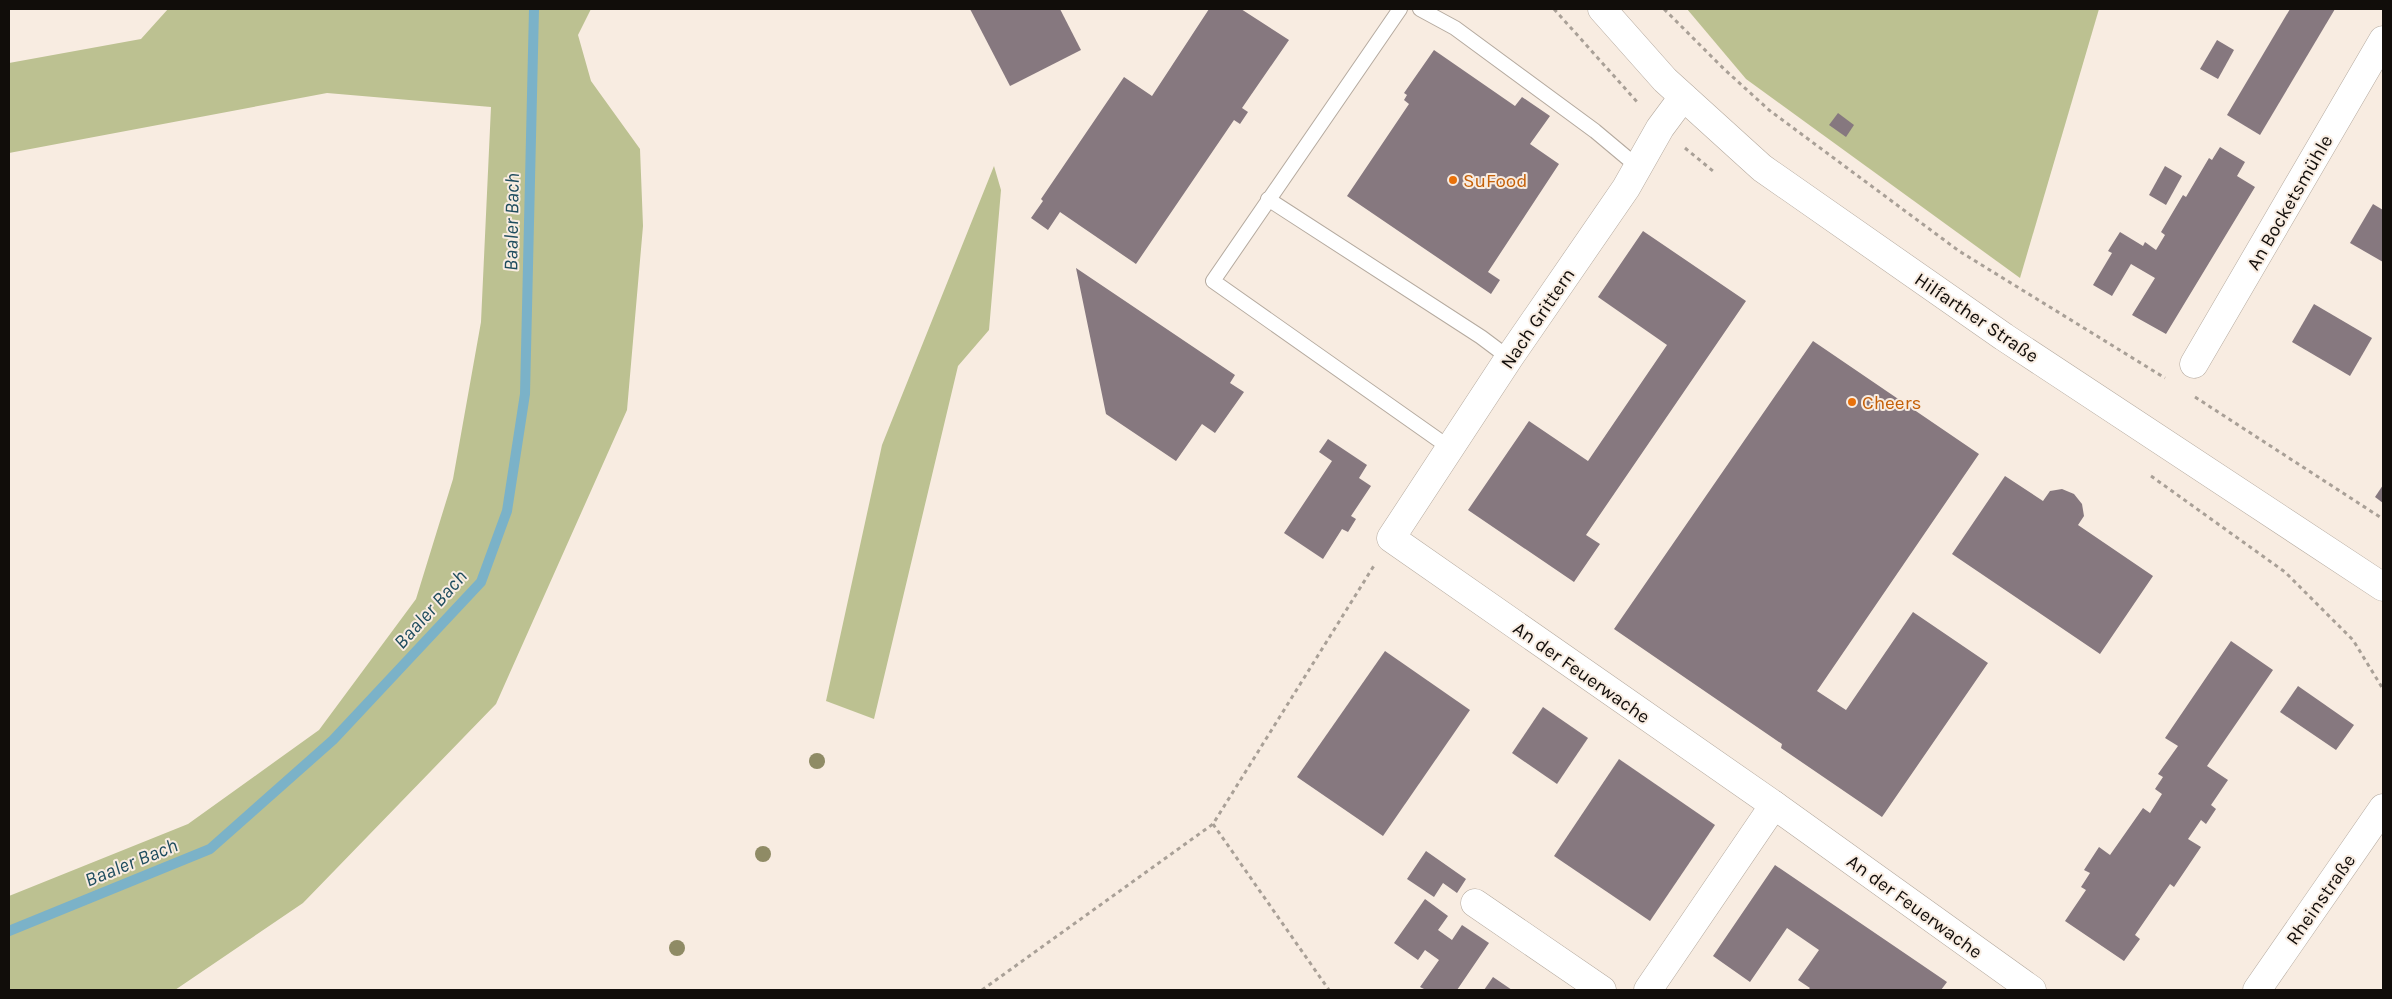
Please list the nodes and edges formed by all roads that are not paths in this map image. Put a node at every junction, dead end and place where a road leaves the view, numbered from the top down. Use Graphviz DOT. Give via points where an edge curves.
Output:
graph roads {
  1 [pos="1400,9"];
  2 [pos="1420,9"];
  3 [pos="1602,9"];
  4 [pos="2383,40"];
  5 [pos="1683,97"];
  6 [pos="1638,166"];
  7 [pos="1268,198"];
  8 [pos="1509,358"];
  9 [pos="2194,364"];
  10 [pos="1450,448"];
  11 [pos="1391,538"];
  12 [pos="2383,586"];
  13 [pos="1774,805"];
  14 [pos="2383,808"];
  15 [pos="1474,904"];
  16 [pos="1602,990"];
  17 [pos="1648,990"];
  18 [pos="2032,990"];
  19 [pos="2257,990"];
  1 -- 7 [label="lane"];
  2 -- 6 [label="lane" via="1455,28"];
  3 -- 5 [label="street, Hilfarther Straße"];
  4 -- 9 [label="street, An Bocketsmühle"];
  5 -- 6 [label="street, Nach Grittern"];
  5 -- 12 [label="street, Hilfarther Straße" via="1762,168 2004,337"];
  6 -- 8 [label="street, Nach Grittern"];
  7 -- 8 [label="lane"];
  7 -- 10 [label="lane" via="1213,281"];
  8 -- 10 [label="street, Nach Grittern"];
  10 -- 11 [label="street, Nach Grittern"];
  11 -- 13 [label="street, An der Feuerwache"];
  13 -- 17 [label="street"];
  13 -- 18 [label="street, An der Feuerwache"];
  14 -- 19 [label="street, Rheinstraße"];
  15 -- 16 [label="street"];
}
